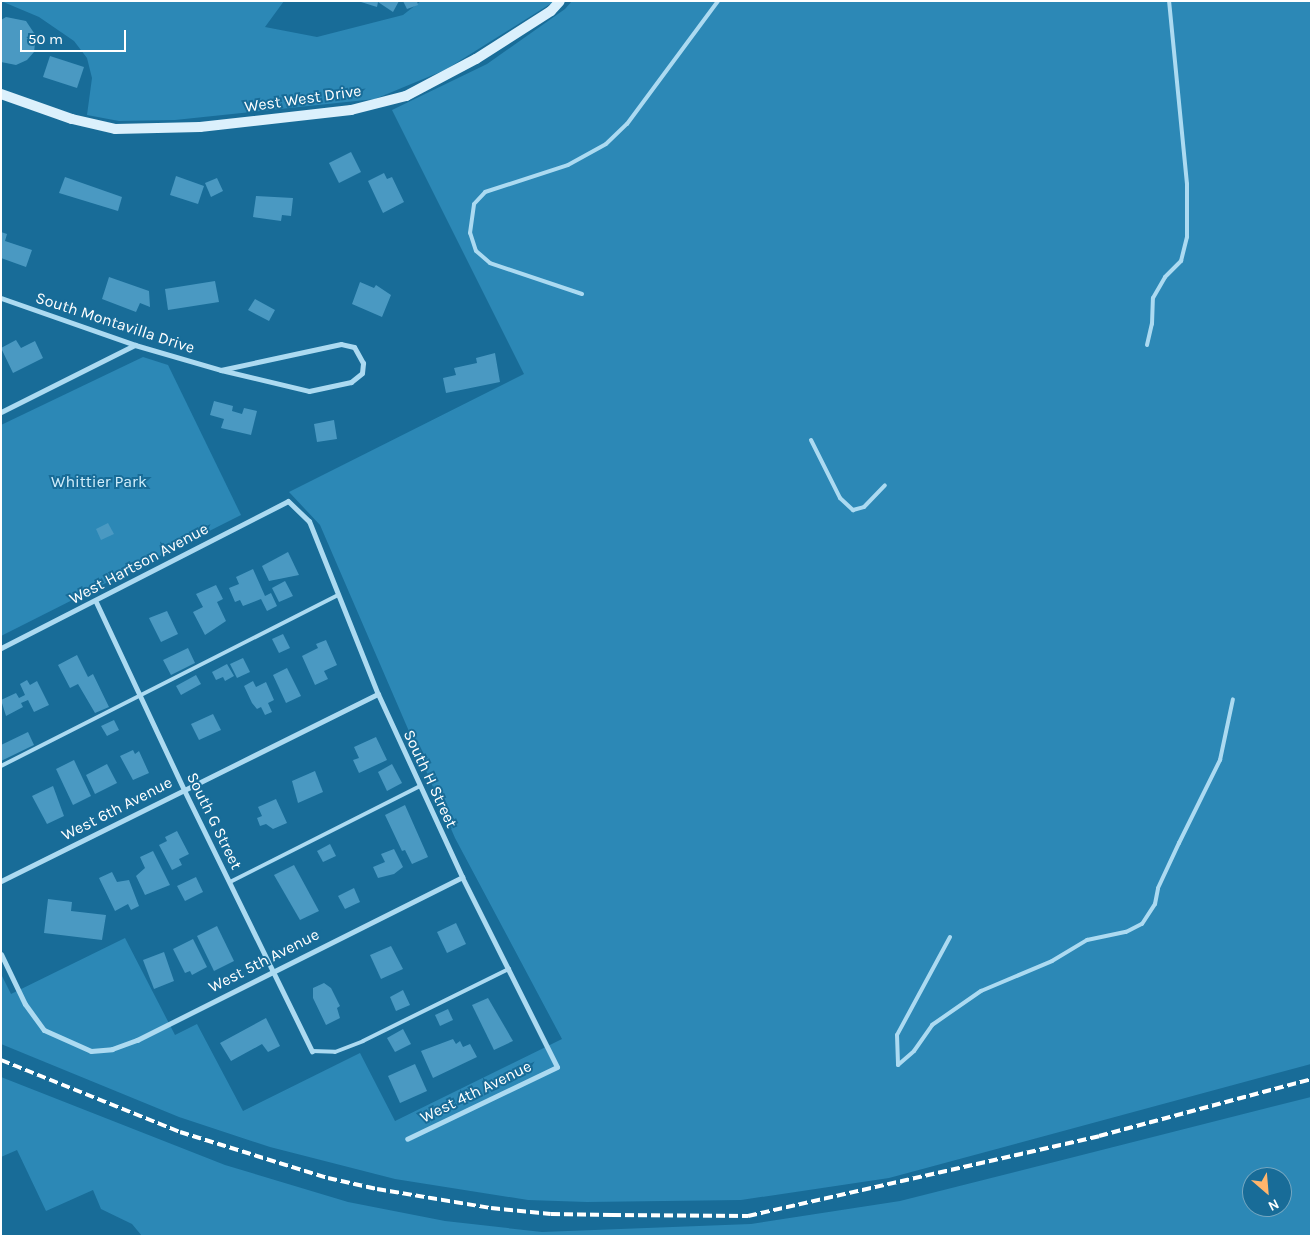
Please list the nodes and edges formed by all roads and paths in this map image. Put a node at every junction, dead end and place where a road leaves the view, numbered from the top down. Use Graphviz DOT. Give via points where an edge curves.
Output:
graph roads {
  1 [pos="560,1"];
  2 [pos="718,1"];
  3 [pos="1169,1"];
  4 [pos="1,94"];
  5 [pos="582,294"];
  6 [pos="1,298"];
  7 [pos="135,345"];
  8 [pos="1147,345"];
  9 [pos="221,370"];
  10 [pos="1,412"];
  11 [pos="811,440"];
  12 [pos="885,485"];
  13 [pos="288,501"];
  14 [pos="338,595"];
  15 [pos="96,602"];
  16 [pos="1,648"];
  17 [pos="378,694"];
  18 [pos="140,696"];
  19 [pos="1234,699"];
  20 [pos="1,766"];
  21 [pos="420,786"];
  22 [pos="184,790"];
  23 [pos="462,877"];
  24 [pos="1,881"];
  25 [pos="230,882"];
  26 [pos="950,937"];
  27 [pos="1,954"];
  28 [pos="275,969"];
  29 [pos="510,969"];
  30 [pos="312,1050"];
  31 [pos="557,1067"];
  32 [pos="407,1139"];
  1 -- 4 [label="street, West West Drive" via="552,11 476,59 406,96 351,110 200,127 115,129 25,104"];
  2 -- 5 [label="lane" via="627,124 606,144 568,166 485,192 474,204 470,232 476,251 490,264"];
  3 -- 8 [label="lane" via="1187,184 1187,237 1181,261 1165,277 1153,298"];
  6 -- 7 [label="street, South Montavilla Drive"];
  7 -- 9 [label="street, South Montavilla Drive"];
  7 -- 10 [label="street"];
  9 -- 9 [label="street, South Montavilla Drive" via="341,344 354,347 363,364 362,373 351,382 309,391"];
  11 -- 12 [label="lane" via="840,498 854,510 864,507"];
  13 -- 14 [label="street, South H Street" via="309,521"];
  13 -- 15 [label="street, West Hartson Avenue"];
  14 -- 17 [label="street, South H Street"];
  14 -- 18 [label="lane"];
  15 -- 16 [label="street, West Hartson Avenue"];
  15 -- 18 [label="street, South G Street"];
  17 -- 21 [label="street, South H Street"];
  17 -- 22 [label="street, West 6th Avenue"];
  18 -- 20 [label="lane"];
  18 -- 22 [label="street, South G Street"];
  19 -- 26 [label="lane" via="1220,760 1178,843 1158,888 1155,904 1142,924 1126,932 1086,940 1052,961 981,991 932,1025 898,1065 897,1035"];
  21 -- 23 [label="street, South H Street"];
  21 -- 25 [label="lane"];
  22 -- 24 [label="street, West 6th Avenue"];
  22 -- 25 [label="street, South G Street"];
  23 -- 28 [label="street, West 5th Avenue"];
  23 -- 29 [label="street, South H Street"];
  25 -- 28 [label="street, South G Street"];
  27 -- 28 [label="street, West 5th Avenue" via="25,1004 44,1030 91,1051 112,1049 137,1040"];
  28 -- 30 [label="street, South G Street"];
  29 -- 30 [label="lane" via="363,1041 334,1052"];
  29 -- 31 [label="street, South H Street"];
  31 -- 32 [label="street, West 4th Avenue"];
}
